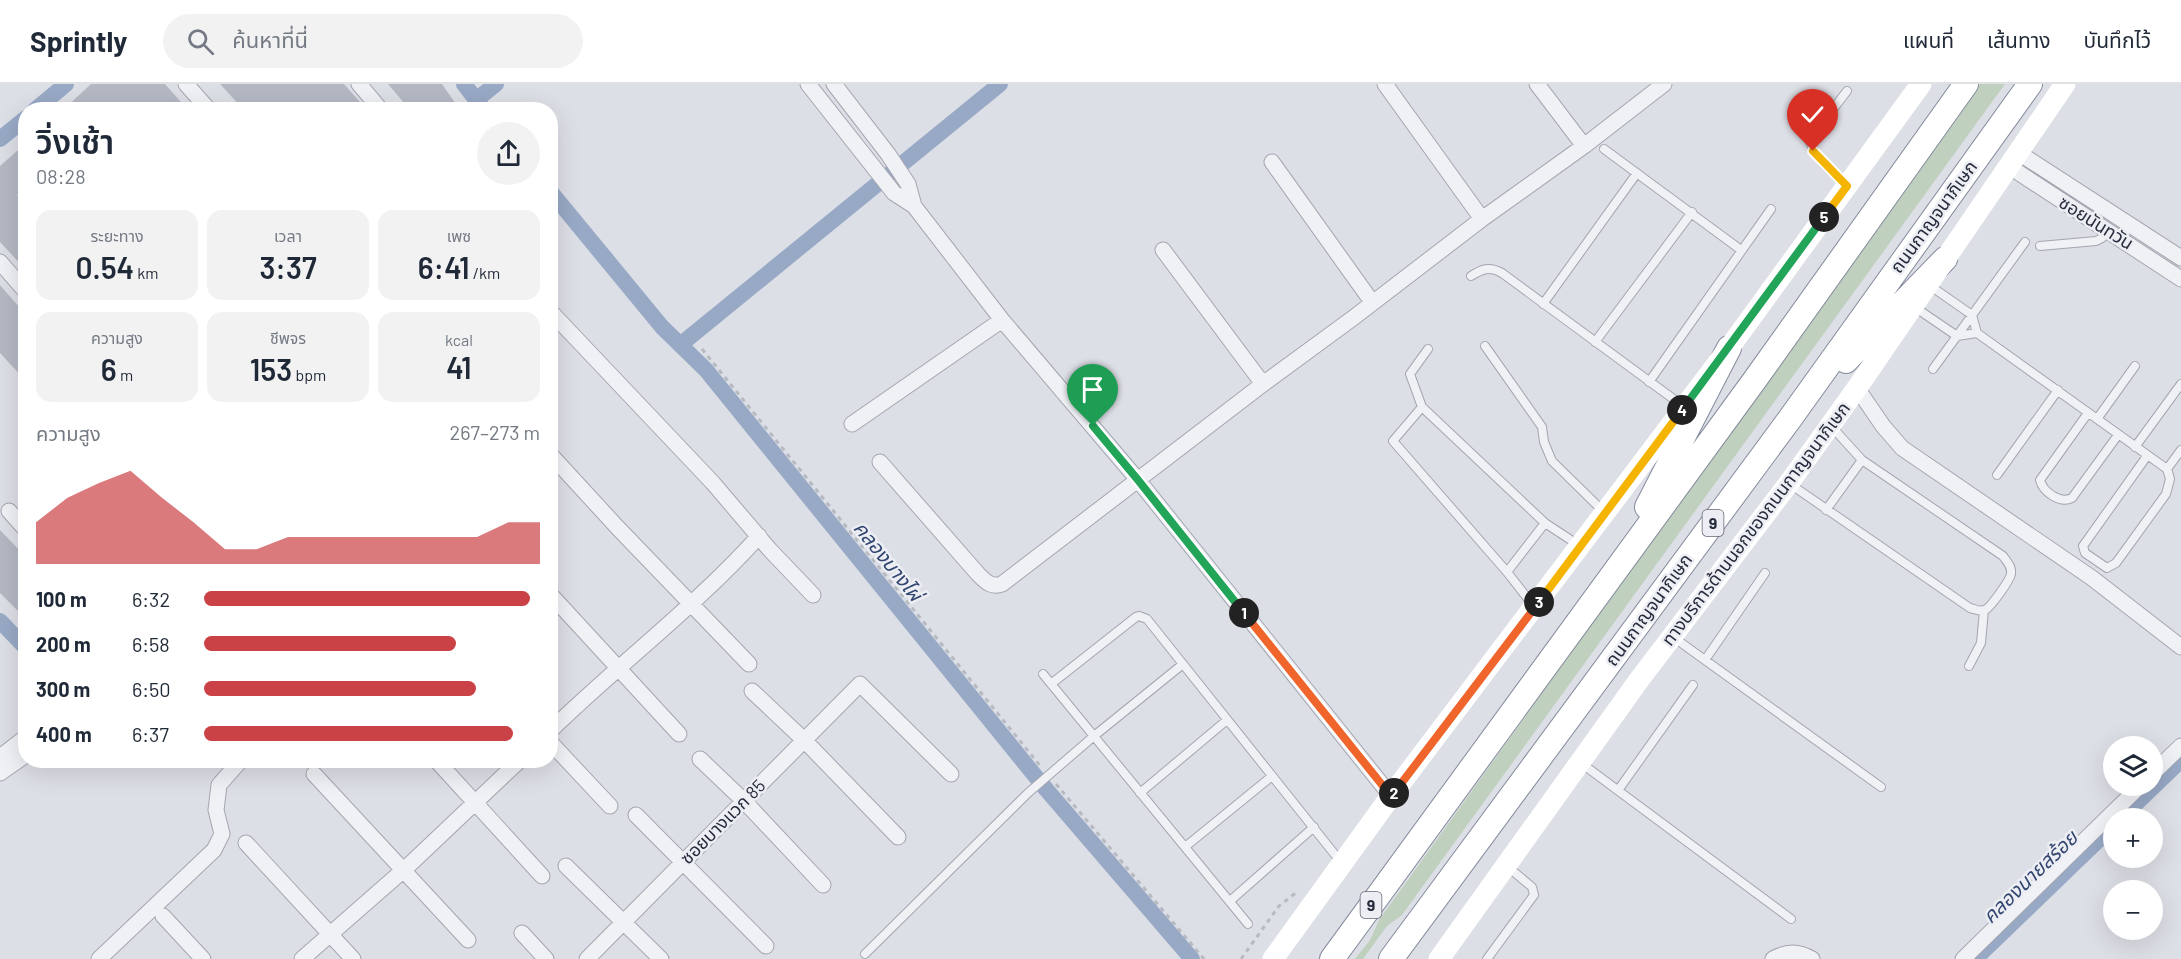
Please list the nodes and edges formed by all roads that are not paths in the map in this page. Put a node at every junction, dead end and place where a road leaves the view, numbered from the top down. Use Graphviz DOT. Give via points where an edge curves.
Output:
graph roads {
  1 [pos="186,84"];
  2 [pos="359,84"];
  3 [pos="808,84"];
  4 [pos="834,84"];
  5 [pos="1385,84"];
  6 [pos="1538,84"];
  7 [pos="1664,84"];
  8 [pos="1921,84"];
  9 [pos="1966,84"];
  10 [pos="2030,84"];
  11 [pos="2065,84"];
  12 [pos="1847,91"];
  13 [pos="202,102"];
  14 [pos="374,102"];
  15 [pos="867,125"];
  16 [pos="850,136"];
  17 [pos="1584,146"];
  18 [pos="1605,149"];
  19 [pos="2015,160"];
  20 [pos="1272,162"];
  21 [pos="1637,173"];
  22 [pos="1847,186"];
  23 [pos="914,206"];
  24 [pos="1771,209"];
  25 [pos="1692,213"];
  26 [pos="1482,219"];
  27 [pos="2109,231"];
  28 [pos="2146,235"];
  29 [pos="2025,242"];
  30 [pos="2040,246"];
  31 [pos="2136,248"];
  32 [pos="1163,250"];
  33 [pos="1741,250"];
  34 [pos="2181,258"];
  35 [pos="1945,259"];
  36 [pos="0,262"];
  37 [pos="1471,276"];
  38 [pos="2181,279"];
  39 [pos="18,283"];
  40 [pos="1928,285"];
  41 [pos="1372,303"];
  42 [pos="1543,304"];
  43 [pos="1913,306"];
  44 [pos="1972,315"];
  45 [pos="558,319"];
  46 [pos="1002,320"];
  47 [pos="1977,333"];
  48 [pos="1957,336"];
  49 [pos="1595,342"];
  50 [pos="1485,346"];
  51 [pos="1729,348"];
  52 [pos="1428,349"];
  53 [pos="2135,366"];
  54 [pos="1933,369"];
  55 [pos="1649,382"];
  56 [pos="1263,384"];
  57 [pos="2181,384"];
  58 [pos="1857,388"];
  59 [pos="2058,390"];
  60 [pos="1422,407"];
  61 [pos="1684,407"];
  62 [pos="2088,413"];
  63 [pos="2097,419"];
  64 [pos="1789,420"];
  65 [pos="852,424"];
  66 [pos="1830,425"];
  67 [pos="2118,435"];
  68 [pos="2135,447"];
  69 [pos="2181,450"];
  70 [pos="2147,456"];
  71 [pos="1862,460"];
  72 [pos="880,462"];
  73 [pos="558,463"];
  74 [pos="2167,469"];
  75 [pos="1996,475"];
  76 [pos="1138,480"];
  77 [pos="1789,483"];
  78 [pos="1826,510"];
  79 [pos="9,511"];
  80 [pos="1605,513"];
  81 [pos="18,521"];
  82 [pos="1545,523"];
  83 [pos="759,536"];
  84 [pos="1580,546"];
  85 [pos="1507,572"];
  86 [pos="1612,573"];
  87 [pos="1765,573"];
  88 [pos="813,595"];
  89 [pos="558,603"];
  90 [pos="691,604"];
  91 [pos="1534,608"];
  92 [pos="1984,610"];
  93 [pos="1672,636"];
  94 [pos="2181,647"];
  95 [pos="1705,660"];
  96 [pos="750,664"];
  97 [pos="1183,664"];
  98 [pos="1970,666"];
  99 [pos="619,668"];
  100 [pos="1042,674"];
  101 [pos="1051,684"];
  102 [pos="1693,685"];
  103 [pos="752,691"];
  104 [pos="1227,720"];
  105 [pos="558,724"];
  106 [pos="680,734"];
  107 [pos="1094,736"];
  108 [pos="804,740"];
  109 [pos="18,743"];
  110 [pos="2181,746"];
  111 [pos="558,751"];
  112 [pos="0,757"];
  113 [pos="700,759"];
  114 [pos="18,761"];
  115 [pos="1580,763"];
  116 [pos="2163,763"];
  117 [pos="234,768"];
  118 [pos="443,768"];
  119 [pos="512,768"];
  120 [pos="0,773"];
  121 [pos="314,774"];
  122 [pos="951,774"];
  123 [pos="1272,776"];
  124 [pos="1881,787"];
  125 [pos="1619,789"];
  126 [pos="1140,793"];
  127 [pos="1391,796"];
  128 [pos="2130,796"];
  129 [pos="744,801"];
  130 [pos="475,803"];
  131 [pos="610,806"];
  132 [pos="636,815"];
  133 [pos="1314,827"];
  134 [pos="898,837"];
  135 [pos="246,843"];
  136 [pos="1185,847"];
  137 [pos="684,861"];
  138 [pos="1342,864"];
  139 [pos="566,866"];
  140 [pos="1506,866"];
  141 [pos="404,870"];
  142 [pos="542,876"];
  143 [pos="823,885"];
  144 [pos="1230,901"];
  145 [pos="163,916"];
  146 [pos="1791,919"];
  147 [pos="624,922"];
  148 [pos="1248,924"];
  149 [pos="522,933"];
  150 [pos="330,934"];
  151 [pos="468,940"];
  152 [pos="766,946"];
  153 [pos="865,954"];
  154 [pos="99,959"];
  155 [pos="203,959"];
  156 [pos="302,959"];
  157 [pos="353,959"];
  158 [pos="546,959"];
  159 [pos="587,959"];
  160 [pos="661,959"];
  161 [pos="1273,959"];
  162 [pos="1332,959"];
  163 [pos="1391,959"];
  164 [pos="1438,959"];
  165 [pos="1487,959"];
  166 [pos="1773,959"];
  167 [pos="1812,959"];
  168 [pos="1963,959"];
  1 -- 13 [label="street"];
  2 -- 14 [label="street"];
  3 -- 16 [label="street"];
  4 -- 15 [label="street"];
  5 -- 26 [label="street"];
  6 -- 17 [label="street"];
  7 -- 17 [label="street"];
  8 -- 22 [label="main road"];
  9 -- 86 [label="highway, 9"];
  10 -- 64 [label="highway, ถนนกาญจนาภิเษก / 9"];
  11 -- 19 [label="main road, ทางบริการด้านนอกของถนนกาญจนาภิเษก"];
  12 -- 22 [label="lane" via="1810,142 1823,163"];
  15 -- 16 [label="street"];
  15 -- 23 [label="street" via="908,184"];
  16 -- 23 [label="street" via="894,193"];
  17 -- 26 [label="street"];
  18 -- 21 [label="lane"];
  19 -- 27 [label="street, ซอยนันทวัน"];
  19 -- 28 [label="street, ซอยนันทวัน"];
  19 -- 35 [label="main road, ทางบริการด้านนอกของถนนกาญจนาภิเษก"];
  20 -- 41 [label="street"];
  21 -- 25 [label="lane"];
  21 -- 42 [label="lane"];
  22 -- 51 [label="main road"];
  23 -- 46 [label="street"];
  24 -- 33 [label="lane"];
  25 -- 33 [label="lane"];
  25 -- 49 [label="lane"];
  26 -- 41 [label="street"];
  27 -- 30 [label="lane" via="2096,241"];
  27 -- 31 [label="street, ซอยนันทวัน"];
  28 -- 31 [label="street"];
  28 -- 34 [label="street, ซอยนันทวัน"];
  29 -- 44 [label="lane"];
  31 -- 38 [label="street, ซอยนันทวัน"];
  32 -- 56 [label="street"];
  33 -- 55 [label="lane"];
  35 -- 40 [label="main road, ทางบริการด้านนอกของถนนกาญจนาภิเษก"];
  35 -- 64 [label="highway"];
  36 -- 39 [label="street"];
  37 -- 42 [label="lane" via="1482,269 1495,270"];
  40 -- 43 [label="main road, ทางบริการด้านนอกของถนนกาญจนาภิเษก"];
  40 -- 44 [label="lane"];
  41 -- 56 [label="street"];
  42 -- 49 [label="lane"];
  43 -- 48 [label="lane"];
  43 -- 58 [label="main road, ทางบริการด้านนอกของถนนกาญจนาภิเษก"];
  44 -- 47 [label="lane"];
  44 -- 48 [label="lane"];
  45 -- 83 [label="street"];
  46 -- 65 [label="street"];
  46 -- 76 [label="street"];
  47 -- 48 [label="lane"];
  47 -- 59 [label="lane"];
  48 -- 54 [label="lane"];
  49 -- 55 [label="lane"];
  50 -- 80 [label="lane" via="1542,427 1552,461"];
  51 -- 61 [label="main road"];
  51 -- 86 [label="highway"];
  52 -- 60 [label="lane" via="1410,374"];
  53 -- 63 [label="lane"];
  55 -- 61 [label="lane"];
  56 -- 76 [label="street"];
  57 -- 68 [label="lane"];
  58 -- 66 [label="main road, ทางบริการด้านนอกของถนนกาญจนาภิเษก"];
  58 -- 94 [label="street" via="1902,448 2092,578"];
  59 -- 62 [label="lane"];
  59 -- 75 [label="lane"];
  60 -- 82 [label="lane"];
  60 -- 85 [label="lane" via="1393,441"];
  61 -- 80 [label="main road"];
  62 -- 63 [label="lane"];
  62 -- 67 [label="lane" via="2040,480 2052,495 2062,500 2072,498"];
  63 -- 67 [label="lane"];
  64 -- 163 [label="highway, ถนนกาญจนาภิเษก / 9"];
  66 -- 71 [label="lane"];
  66 -- 77 [label="main road, ทางบริการด้านนอกของถนนกาญจนาภิเษก"];
  67 -- 68 [label="lane"];
  68 -- 70 [label="lane"];
  69 -- 74 [label="lane"];
  70 -- 74 [label="lane"];
  70 -- 74 [label="lane" via="2083,546 2085,553 2104,567 2116,563 2166,494 2170,479"];
  71 -- 78 [label="lane"];
  71 -- 92 [label="lane" via="2003,556 2010,565 2009,579"];
  72 -- 76 [label="street" via="978,574 996,586"];
  73 -- 90 [label="street"];
  76 -- 127 [label="street"];
  77 -- 78 [label="lane"];
  77 -- 93 [label="main road, ทางบริการด้านนอกของถนนกาญจนาภิเษก"];
  78 -- 92 [label="lane" via="1970,608"];
  79 -- 81 [label="street"];
  80 -- 84 [label="main road"];
  82 -- 84 [label="lane"];
  82 -- 85 [label="lane"];
  83 -- 88 [label="street"];
  83 -- 90 [label="street"];
  84 -- 91 [label="main road"];
  85 -- 91 [label="lane"];
  86 -- 162 [label="highway, 9"];
  87 -- 95 [label="lane"];
  89 -- 99 [label="street"];
  90 -- 96 [label="street"];
  90 -- 99 [label="street"];
  91 -- 127 [label="main road"];
  92 -- 98 [label="lane" via="1981,644"];
  93 -- 95 [label="lane"];
  93 -- 115 [label="main road, ทางบริการด้านนอกของถนนกาญจนาภิเษก"];
  95 -- 124 [label="lane"];
  97 -- 101 [label="lane" via="1147,619 1139,616"];
  97 -- 104 [label="lane"];
  97 -- 107 [label="lane"];
  99 -- 105 [label="street"];
  99 -- 106 [label="street"];
  100 -- 101 [label="lane"];
  101 -- 107 [label="lane"];
  102 -- 125 [label="lane"];
  103 -- 108 [label="street"];
  104 -- 123 [label="lane"];
  104 -- 126 [label="lane"];
  107 -- 126 [label="lane"];
  107 -- 153 [label="lane" via="1028,793"];
  108 -- 122 [label="street, ซอยบางแวก 85" via="860,684"];
  108 -- 129 [label="street, ซอยบางแวก 85"];
  108 -- 134 [label="street"];
  109 -- 112 [label="street"];
  110 -- 116 [label="street"];
  111 -- 131 [label="street"];
  113 -- 129 [label="street"];
  114 -- 120 [label="street"];
  115 -- 125 [label="lane"];
  115 -- 140 [label="main road, ทางบริการด้านนอกของถนนกาญจนาภิเษก"];
  117 -- 154 [label="street" via="219,785 216,810 222,834 214,850"];
  118 -- 130 [label="street"];
  119 -- 130 [label="street"];
  121 -- 141 [label="street"];
  123 -- 133 [label="lane"];
  123 -- 136 [label="lane"];
  125 -- 146 [label="lane"];
  126 -- 136 [label="lane"];
  127 -- 138 [label="main road"];
  128 -- 168 [label="street"];
  129 -- 137 [label="street, ซอยบางแวก 85"];
  129 -- 143 [label="street"];
  130 -- 141 [label="street"];
  130 -- 142 [label="street"];
  132 -- 137 [label="street"];
  133 -- 138 [label="lane"];
  133 -- 144 [label="lane"];
  135 -- 150 [label="street"];
  136 -- 144 [label="lane"];
  137 -- 147 [label="street, ซอยบางแวก 85"];
  137 -- 152 [label="street"];
  138 -- 161 [label="main road"];
  139 -- 147 [label="street"];
  140 -- 164 [label="main road, ทางบริการด้านนอกของถนนกาญจนาภิเษก"];
  140 -- 165 [label="lane" via="1532,887 1534,895"];
  141 -- 150 [label="street"];
  141 -- 151 [label="street"];
  144 -- 148 [label="lane"];
  145 -- 155 [label="street"];
  147 -- 159 [label="street, ซอยบางแวก 85"];
  147 -- 160 [label="street"];
  149 -- 158 [label="street"];
  150 -- 156 [label="street"];
  150 -- 157 [label="street"];
  166 -- 167 [label="street" via="1784,953 1801,953"];
}
